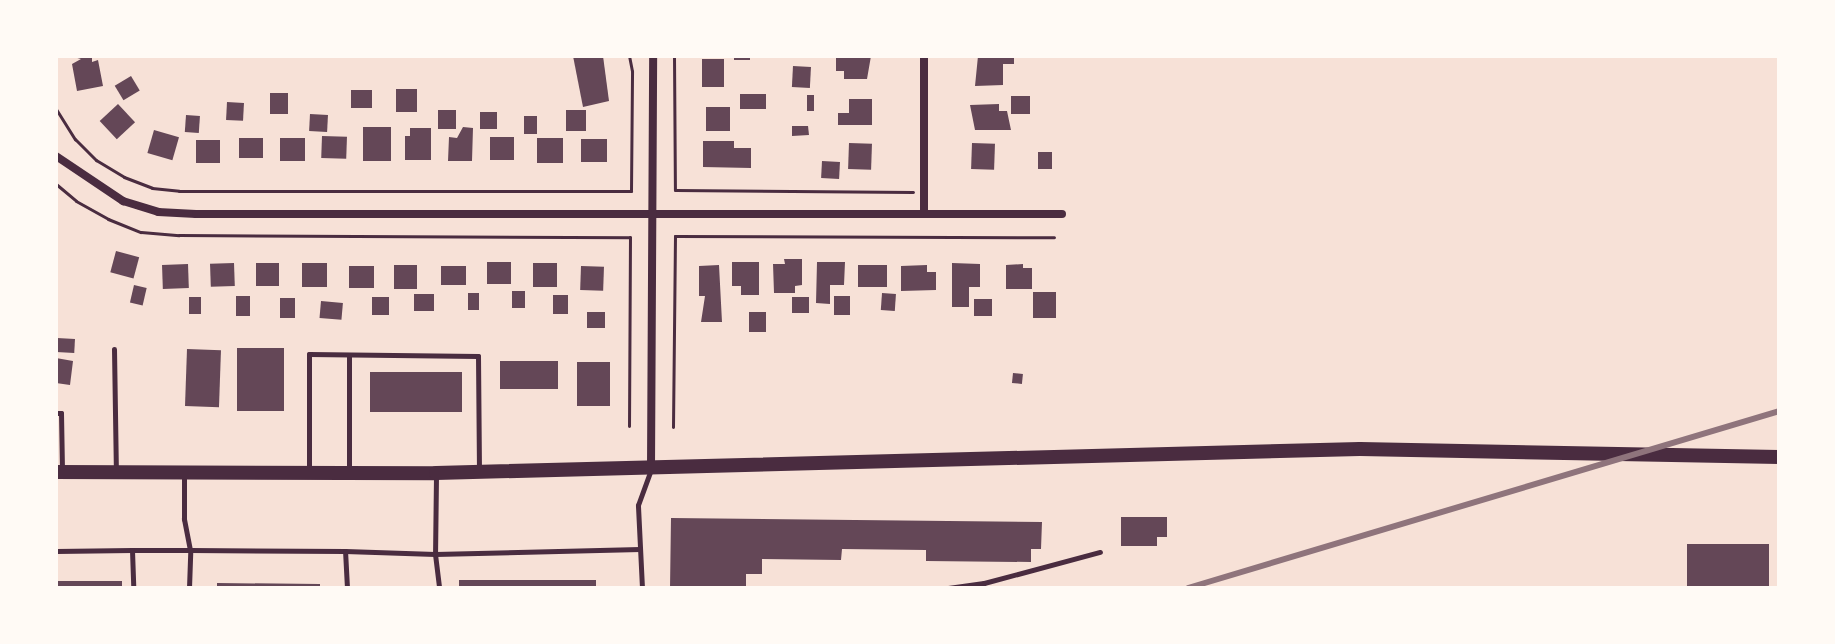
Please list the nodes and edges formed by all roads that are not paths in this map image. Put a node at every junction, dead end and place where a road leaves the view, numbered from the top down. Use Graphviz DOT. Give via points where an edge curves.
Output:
graph roads {
  1 [pos="653,56"];
  2 [pos="924,56"];
  3 [pos="56,156"];
  4 [pos="653,214"];
  5 [pos="924,214"];
  6 [pos="1062,214"];
  7 [pos="114,349"];
  8 [pos="349,355"];
  9 [pos="56,413"];
  10 [pos="1779,457"];
  11 [pos="651,468"];
  12 [pos="479,471"];
  13 [pos="59,472"];
  14 [pos="116,472"];
  15 [pos="184,472"];
  16 [pos="309,473"];
  17 [pos="349,473"];
  18 [pos="436,473"];
  19 [pos="640,549"];
  20 [pos="132,550"];
  21 [pos="190,550"];
  22 [pos="56,551"];
  23 [pos="345,551"];
  24 [pos="1100,552"];
  25 [pos="435,554"];
  26 [pos="133,588"];
  27 [pos="189,588"];
  28 [pos="347,588"];
  29 [pos="439,588"];
  30 [pos="642,588"];
  31 [pos="948,588"];
  1 -- 4 [label="street"];
  2 -- 5 [label="street"];
  3 -- 4 [label="street" via="123,201 158,212"];
  4 -- 5 [label="street"];
  4 -- 11 [label="street"];
  5 -- 6 [label="street"];
  7 -- 14 [label="lane"];
  8 -- 12 [label="lane" via="478,356"];
  8 -- 16 [label="lane" via="309,354"];
  8 -- 17 [label="lane"];
  9 -- 13 [label="lane" via="61,413"];
  10 -- 11 [label="main road" via="1188,451"];
  11 -- 12 [label="main road"];
  11 -- 19 [label="lane" via="638,505"];
  12 -- 18 [label="main road"];
  13 -- 14 [label="main road"];
  14 -- 15 [label="main road"];
  15 -- 16 [label="main road"];
  15 -- 21 [label="lane"];
  16 -- 17 [label="main road"];
  17 -- 18 [label="main road"];
  18 -- 25 [label="lane"];
  19 -- 25 [label="lane"];
  19 -- 30 [label="lane"];
  20 -- 21 [label="lane"];
  20 -- 22 [label="lane"];
  20 -- 26 [label="lane"];
  21 -- 23 [label="lane"];
  21 -- 27 [label="lane"];
  23 -- 25 [label="lane"];
  23 -- 28 [label="lane"];
  24 -- 31 [label="lane"];
  25 -- 29 [label="lane"];
}
